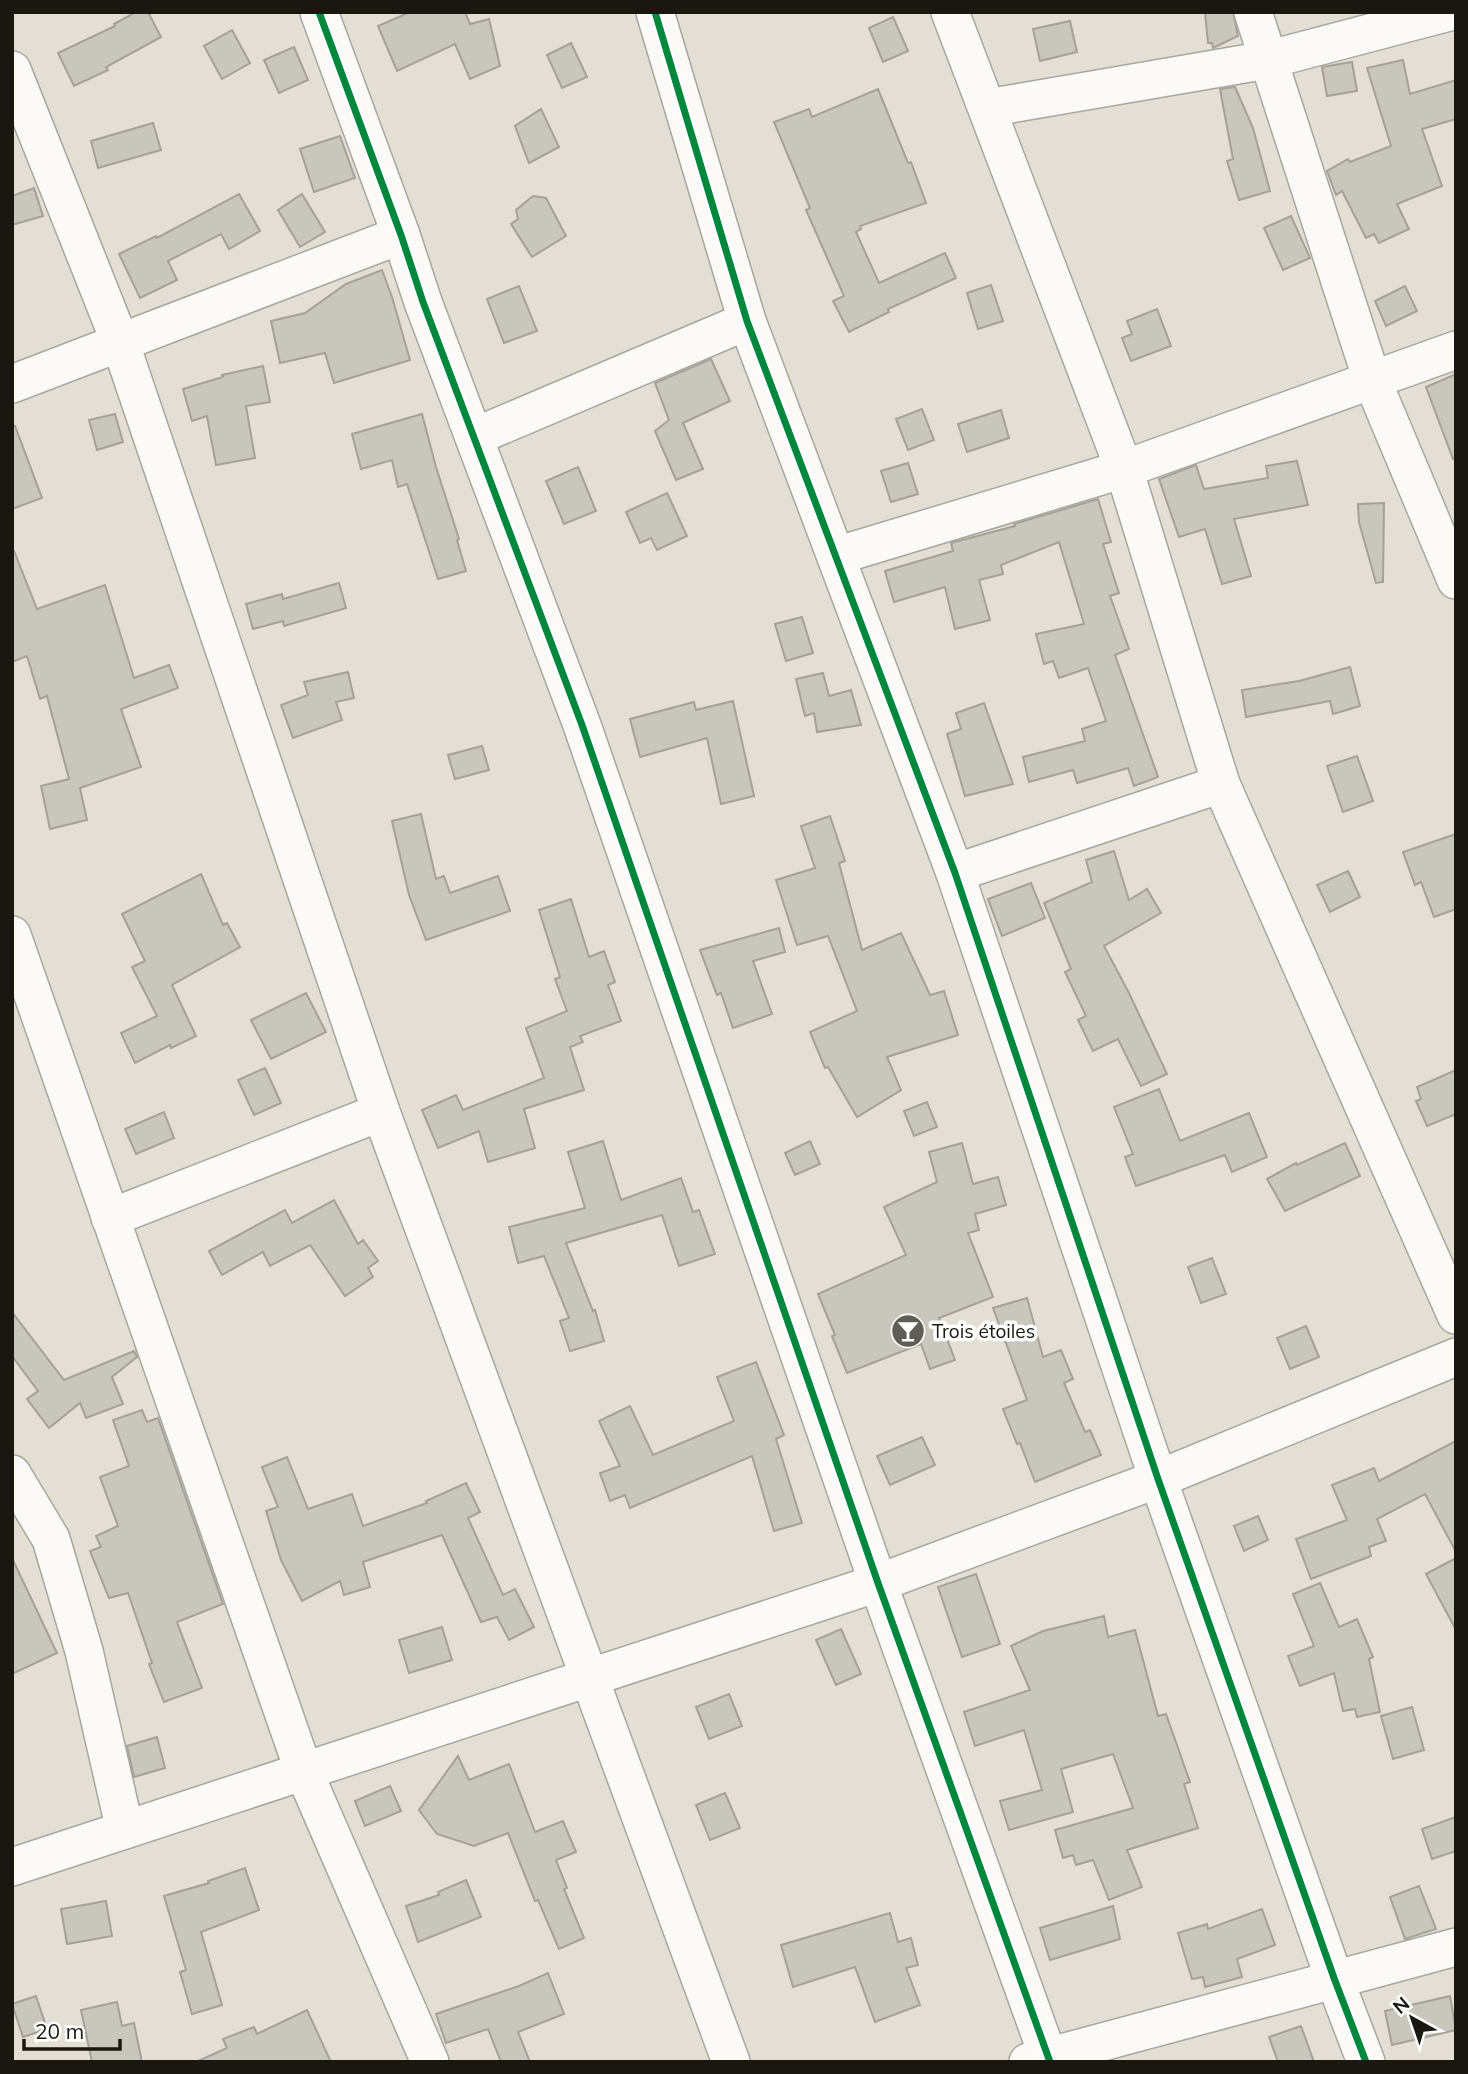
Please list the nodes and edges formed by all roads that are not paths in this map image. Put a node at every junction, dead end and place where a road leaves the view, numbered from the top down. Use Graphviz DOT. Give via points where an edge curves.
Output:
graph roads {
  1 [pos="319,12"];
  2 [pos="655,12"];
  3 [pos="950,12"];
  4 [pos="1253,12"];
  5 [pos="1450,12"];
  6 [pos="1267,60"];
  7 [pos="12,70"];
  8 [pos="987,108"];
  9 [pos="401,235"];
  10 [pos="747,321"];
  11 [pos="120,342"];
  12 [pos="1456,350"];
  13 [pos="1372,380"];
  14 [pos="12,384"];
  15 [pos="474,438"];
  16 [pos="1124,469"];
  17 [pos="836,556"];
  18 [pos="1456,580"];
  19 [pos="1221,784"];
  20 [pos="955,873"];
  21 [pos="12,935"];
  22 [pos="381,1112"];
  23 [pos="110,1218"];
  24 [pos="1456,1315"];
  25 [pos="1456,1357"];
  26 [pos="12,1474"];
  27 [pos="1158,1479"];
  28 [pos="878,1583"];
  29 [pos="589,1678"];
  30 [pos="304,1772"];
  31 [pos="125,1830"];
  32 [pos="12,1867"];
  33 [pos="1456,1947"];
  34 [pos="1334,1978"];
  35 [pos="1042,2060"];
  36 [pos="430,2062"];
  37 [pos="730,2062"];
  38 [pos="1366,2062"];
  1 -- 9 [label="street"];
  2 -- 10 [label="street"];
  3 -- 8 [label="street"];
  4 -- 6 [label="street"];
  5 -- 6 [label="street"];
  6 -- 8 [label="street"];
  6 -- 13 [label="street"];
  7 -- 11 [label="street"];
  8 -- 16 [label="street"];
  9 -- 11 [label="street"];
  9 -- 15 [label="street"];
  10 -- 15 [label="street"];
  10 -- 17 [label="street"];
  11 -- 14 [label="street"];
  11 -- 22 [label="street"];
  12 -- 13 [label="street"];
  13 -- 16 [label="street"];
  13 -- 18 [label="street"];
  15 -- 28 [label="street" via="582,725"];
  16 -- 17 [label="street"];
  16 -- 19 [label="street"];
  17 -- 20 [label="street"];
  19 -- 20 [label="street"];
  19 -- 24 [label="street"];
  20 -- 27 [label="street"];
  21 -- 23 [label="street"];
  22 -- 23 [label="street"];
  22 -- 29 [label="street"];
  23 -- 30 [label="street"];
  25 -- 27 [label="street"];
  26 -- 31 [label="street" via="51,1539 84,1651"];
  27 -- 28 [label="street"];
  27 -- 34 [label="street"];
  28 -- 29 [label="street"];
  28 -- 35 [label="street"];
  29 -- 30 [label="street"];
  29 -- 37 [label="street"];
  30 -- 31 [label="street"];
  30 -- 36 [label="street"];
  31 -- 32 [label="street"];
  33 -- 34 [label="street"];
  34 -- 35 [label="street"];
  34 -- 38 [label="street"];
}
